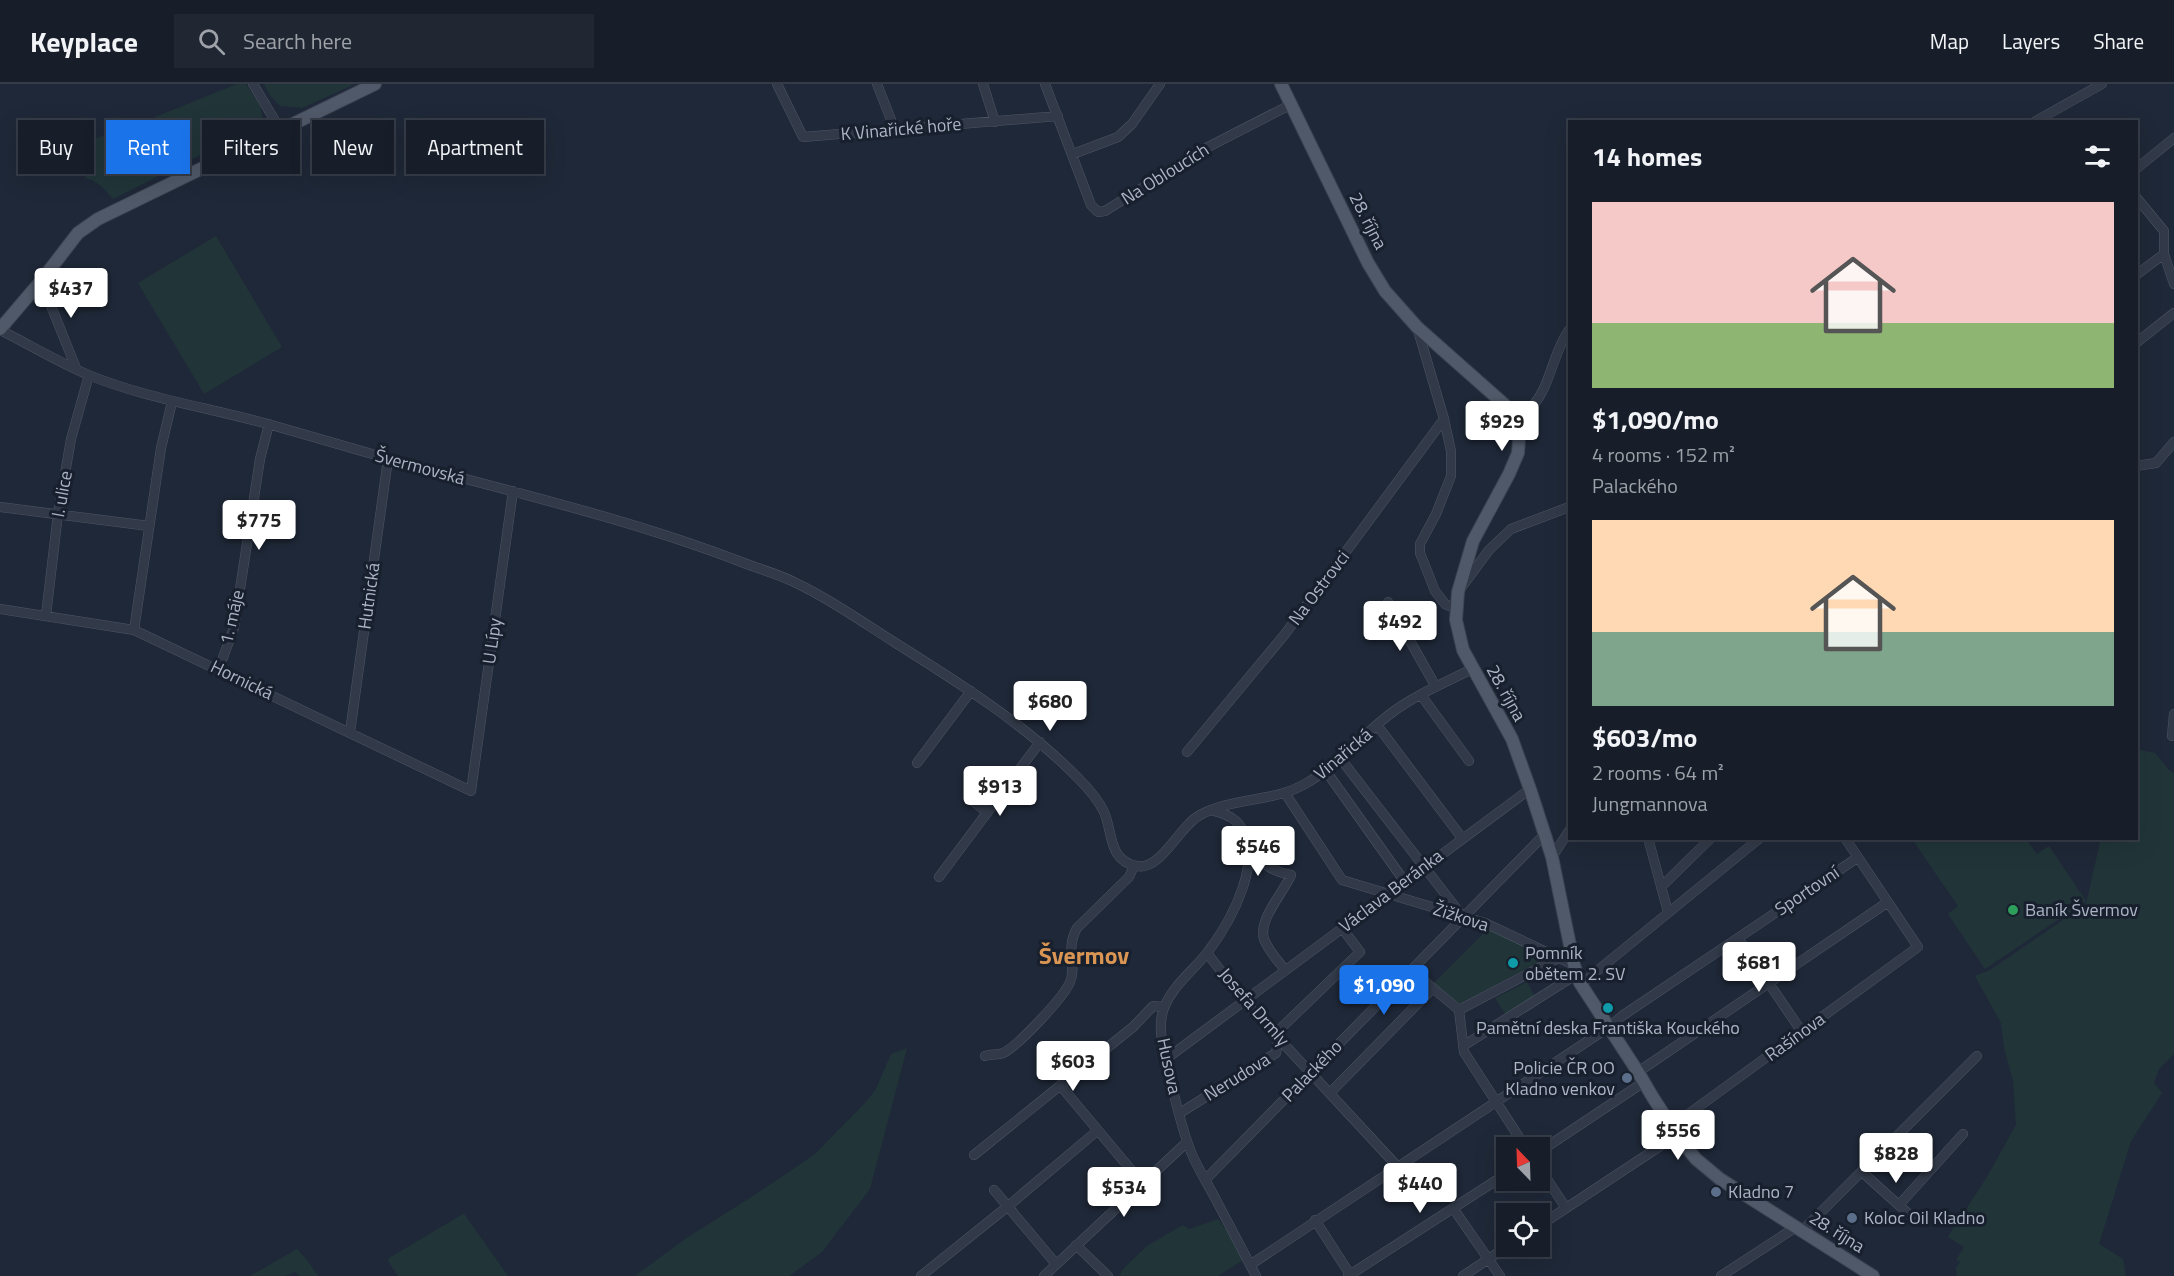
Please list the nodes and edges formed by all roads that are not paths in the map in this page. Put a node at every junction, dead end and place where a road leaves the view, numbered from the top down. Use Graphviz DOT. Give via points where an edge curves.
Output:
graph roads {
  1 [pos="254,84"];
  2 [pos="375,84"];
  3 [pos="777,84"];
  4 [pos="877,84"];
  5 [pos="983,84"];
  6 [pos="1045,84"];
  7 [pos="1160,84"];
  8 [pos="1281,84"];
  9 [pos="2102,84"];
  10 [pos="1290,105"];
  11 [pos="1058,116"];
  12 [pos="275,120"];
  13 [pos="299,120"];
  14 [pos="2038,120"];
  15 [pos="995,122"];
  16 [pos="895,130"];
  17 [pos="2174,138"];
  18 [pos="1073,154"];
  19 [pos="2138,167"];
  20 [pos="202,168"];
  21 [pos="2140,209"];
  22 [pos="2174,224"];
  23 [pos="2164,231"];
  24 [pos="2163,254"];
  25 [pos="2138,273"];
  26 [pos="41,281"];
  27 [pos="2174,284"];
  28 [pos="2174,313"];
  29 [pos="1417,327"];
  30 [pos="0,330"];
  31 [pos="2138,341"];
  32 [pos="1565,342"];
  33 [pos="76,368"];
  34 [pos="89,375"];
  35 [pos="172,402"];
  36 [pos="1515,418"];
  37 [pos="1444,419"];
  38 [pos="269,424"];
  39 [pos="2174,442"];
  40 [pos="388,459"];
  41 [pos="2138,466"];
  42 [pos="513,491"];
  43 [pos="0,507"];
  44 [pos="1568,507"];
  45 [pos="58,514"];
  46 [pos="149,526"];
  47 [pos="1458,592"];
  48 [pos="1388,602"];
  49 [pos="0,609"];
  50 [pos="1456,609"];
  51 [pos="46,615"];
  52 [pos="134,630"];
  53 [pos="219,668"];
  54 [pos="1472,669"];
  55 [pos="1436,687"];
  56 [pos="970,691"];
  57 [pos="1421,694"];
  58 [pos="2174,714"];
  59 [pos="1377,725"];
  60 [pos="350,732"];
  61 [pos="2172,736"];
  62 [pos="1040,742"];
  63 [pos="1187,752"];
  64 [pos="1340,758"];
  65 [pos="1469,761"];
  66 [pos="917,764"];
  67 [pos="1326,771"];
  68 [pos="1530,789"];
  69 [pos="471,791"];
  70 [pos="1285,793"];
  71 [pos="969,798"];
  72 [pos="1211,810"];
  73 [pos="986,812"];
  74 [pos="1568,833"];
  75 [pos="1545,834"];
  76 [pos="1462,838"];
  77 [pos="1649,840"];
  78 [pos="1709,840"];
  79 [pos="1741,840"];
  80 [pos="1757,840"];
  81 [pos="1846,840"];
  82 [pos="1248,844"];
  83 [pos="1747,848"];
  84 [pos="1552,857"];
  85 [pos="1857,858"];
  86 [pos="1134,866"];
  87 [pos="1425,867"];
  88 [pos="939,877"];
  89 [pos="1405,882"];
  90 [pos="1661,887"];
  91 [pos="1389,894"];
  92 [pos="1888,902"];
  93 [pos="1668,912"];
  94 [pos="1463,917"];
  95 [pos="1342,928"];
  96 [pos="1738,938"];
  97 [pos="1207,953"];
  98 [pos="1558,958"];
  99 [pos="1285,970"];
  100 [pos="1411,970"];
  101 [pos="1577,974"];
  102 [pos="1769,983"];
  103 [pos="1433,988"];
  104 [pos="1244,1001"];
  105 [pos="1164,1007"];
  106 [pos="1459,1010"];
  107 [pos="1609,1027"];
  108 [pos="1803,1032"];
  109 [pos="1279,1036"];
  110 [pos="1463,1046"];
  111 [pos="985,1056"];
  112 [pos="1977,1056"];
  113 [pos="1166,1059"];
  114 [pos="1311,1072"];
  115 [pos="1641,1077"];
  116 [pos="1060,1084"];
  117 [pos="1331,1092"];
  118 [pos="1497,1103"];
  119 [pos="1180,1113"];
  120 [pos="1097,1131"];
  121 [pos="1675,1131"];
  122 [pos="1963,1134"];
  123 [pos="1519,1137"];
  124 [pos="1187,1142"];
  125 [pos="1550,1144"];
  126 [pos="974,1155"];
  127 [pos="1398,1167"];
  128 [pos="1862,1172"];
  129 [pos="1205,1180"];
  130 [pos="1496,1180"];
  131 [pos="1143,1183"];
  132 [pos="1550,1184"];
  133 [pos="994,1190"];
  134 [pos="1899,1205"];
  135 [pos="1007,1207"];
  136 [pos="1453,1208"];
  137 [pos="1566,1208"];
  138 [pos="1912,1217"];
  139 [pos="1550,1219"];
  140 [pos="1315,1220"];
  141 [pos="1799,1229"];
  142 [pos="1077,1245"];
  143 [pos="1496,1254"];
  144 [pos="1488,1259"];
  145 [pos="1056,1264"];
  146 [pos="1250,1265"];
  147 [pos="1866,1275"];
  148 [pos="921,1276"];
  149 [pos="1044,1276"];
  150 [pos="1108,1276"];
  151 [pos="1256,1276"];
  152 [pos="1350,1276"];
  153 [pos="1463,1276"];
  154 [pos="1500,1276"];
  155 [pos="1721,1276"];
  1 -- 12 [label="street"];
  2 -- 13 [label="main road"];
  3 -- 16 [label="street, K Vinařické hoře" via="802,137"];
  4 -- 16 [label="street"];
  5 -- 15 [label="street"];
  6 -- 11 [label="street"];
  7 -- 18 [label="street" via="1118,137"];
  8 -- 10 [label="main road, 28. října"];
  9 -- 14 [label="street"];
  10 -- 18 [label="street, Na Obloucích" via="1208,147 1105,211 1098,212 1091,205"];
  10 -- 29 [label="main road, 28. října" via="1368,263 1385,291"];
  11 -- 15 [label="street, K Vinařické hoře"];
  11 -- 18 [label="street"];
  15 -- 16 [label="street, K Vinařické hoře"];
  17 -- 19 [label="street"];
  20 -- 26 [label="main road" via="98,219 78,233"];
  21 -- 23 [label="street"];
  22 -- 23 [label="street"];
  23 -- 24 [label="street"];
  24 -- 25 [label="street"];
  24 -- 27 [label="street"];
  26 -- 30 [label="main road"];
  26 -- 33 [label="street"];
  28 -- 31 [label="street"];
  29 -- 36 [label="main road, 28. října" via="1506,405"];
  29 -- 37 [label="street"];
  30 -- 33 [label="street, Švermovská"];
  32 -- 36 [label="street" via="1538,397"];
  33 -- 34 [label="street, Švermovská"];
  34 -- 35 [label="street, Švermovská"];
  34 -- 45 [label="street, I. ulice" via="71,439"];
  35 -- 38 [label="street, Švermovská"];
  35 -- 46 [label="street"];
  36 -- 47 [label="main road, 28. října" via="1518,453 1473,541"];
  37 -- 50 [label="street" via="1451,451 1451,476 1419,549 1435,591 1445,604"];
  37 -- 63 [label="street, Na Ostrovci" via="1285,634"];
  38 -- 40 [label="street, Švermovská"];
  38 -- 53 [label="street, 1. máje" via="234,628"];
  39 -- 41 [label="street" via="2156,463"];
  40 -- 42 [label="street, Švermovská"];
  40 -- 60 [label="street, Hutnická"];
  42 -- 56 [label="street, Švermovská" via="652,529 793,582"];
  42 -- 69 [label="street, U Lípy"];
  43 -- 45 [label="street"];
  44 -- 47 [label="street" via="1511,529"];
  45 -- 46 [label="street"];
  45 -- 51 [label="street, I. ulice"];
  46 -- 52 [label="street"];
  47 -- 50 [label="main road, 28. října"];
  48 -- 55 [label="street"];
  49 -- 51 [label="street, Hornická"];
  50 -- 54 [label="main road, 28. října" via="1463,650"];
  51 -- 52 [label="street, Hornická"];
  52 -- 53 [label="street, Hornická"];
  53 -- 60 [label="street, Hornická"];
  54 -- 55 [label="street, Vinařická"];
  54 -- 68 [label="main road, 28. října" via="1512,739"];
  55 -- 57 [label="street, Vinařická"];
  56 -- 62 [label="street"];
  56 -- 66 [label="street"];
  57 -- 59 [label="street, Vinařická"];
  57 -- 65 [label="street"];
  58 -- 61 [label="street"];
  59 -- 64 [label="street, Vinařická"];
  59 -- 76 [label="street"];
  60 -- 69 [label="street, Hornická"];
  62 -- 73 [label="street"];
  62 -- 86 [label="street" via="1097,800 1107,819 1113,847"];
  64 -- 67 [label="street, Vinařická"];
  64 -- 87 [label="street"];
  67 -- 70 [label="street, Vinařická"];
  67 -- 89 [label="street"];
  68 -- 75 [label="main road, 28. října"];
  68 -- 76 [label="street, Václava Beránka"];
  70 -- 72 [label="street, Vinařická" via="1236,801"];
  70 -- 91 [label="street, Žižkova" via="1342,880"];
  71 -- 73 [label="street"];
  72 -- 82 [label="street" via="1235,820"];
  72 -- 86 [label="street, Vinařická" via="1186,824 1149,865"];
  73 -- 88 [label="street"];
  74 -- 84 [label="street"];
  75 -- 84 [label="main road, 28. října"];
  75 -- 94 [label="street, Palackého"];
  76 -- 87 [label="street, Václava Beránka"];
  77 -- 90 [label="street"];
  78 -- 90 [label="street"];
  79 -- 83 [label="street"];
  80 -- 83 [label="street"];
  81 -- 85 [label="street"];
  82 -- 97 [label="street" via="1248,864 1237,903"];
  82 -- 99 [label="street" via="1269,869 1291,875 1267,916 1263,932"];
  83 -- 93 [label="street"];
  84 -- 101 [label="main road, 28. října"];
  85 -- 92 [label="street"];
  85 -- 96 [label="street, Sportovní"];
  86 -- 111 [label="street" via="1129,876 1077,928 1072,937 1071,981 1060,997 1003,1053"];
  87 -- 89 [label="street, Václava Beránka"];
  87 -- 94 [label="street"];
  89 -- 91 [label="street, Václava Beránka"];
  90 -- 93 [label="street"];
  91 -- 94 [label="street, Žižkova"];
  91 -- 95 [label="street, Václava Beránka"];
  92 -- 102 [label="street"];
  92 -- 108 [label="street, Rašínova" via="1918,947"];
  93 -- 101 [label="street"];
  94 -- 98 [label="street, Žižkova" via="1485,923"];
  94 -- 100 [label="street, Palackého"];
  95 -- 99 [label="street, Václava Beránka"];
  95 -- 109 [label="street, Nerudova" via="1360,952 1280,1029"];
  96 -- 102 [label="street"];
  96 -- 107 [label="street, Sportovní"];
  97 -- 104 [label="street, Josefa Drmly"];
  97 -- 105 [label="street"];
  98 -- 101 [label="street, Žižkova"];
  98 -- 106 [label="street"];
  99 -- 104 [label="street, Václava Beránka"];
  100 -- 103 [label="street"];
  100 -- 114 [label="street, Palackého"];
  101 -- 107 [label="main road, 28. října"];
  101 -- 110 [label="street"];
  102 -- 108 [label="street"];
  102 -- 115 [label="street"];
  103 -- 106 [label="street"];
  103 -- 117 [label="street"];
  104 -- 109 [label="street, Josefa Drmly"];
  104 -- 113 [label="street, Václava Beránka"];
  105 -- 113 [label="street, Husova" via="1161,1031"];
  105 -- 116 [label="street" via="1153,1006 1133,1027"];
  106 -- 110 [label="street"];
  107 -- 115 [label="main road, 28. října"];
  107 -- 118 [label="street, Sportovní"];
  108 -- 121 [label="street, Rašínova"];
  109 -- 114 [label="street, Josefa Drmly"];
  109 -- 119 [label="street, Nerudova" via="1276,1053"];
  110 -- 118 [label="street"];
  112 -- 128 [label="street"];
  113 -- 119 [label="street, Husova"];
  114 -- 117 [label="street, Josefa Drmly"];
  114 -- 129 [label="street, Palackého"];
  115 -- 121 [label="main road, 28. října"];
  115 -- 125 [label="street"];
  116 -- 120 [label="street"];
  116 -- 126 [label="street"];
  117 -- 127 [label="street, Josefa Drmly"];
  118 -- 123 [label="street"];
  118 -- 127 [label="street, Sportovní"];
  119 -- 124 [label="street, Husova"];
  120 -- 131 [label="street"];
  120 -- 135 [label="street"];
  121 -- 137 [label="street, Rašínova"];
  121 -- 141 [label="main road, 28. října" via="1696,1159 1720,1179"];
  122 -- 134 [label="street"];
  124 -- 129 [label="street, Husova"];
  124 -- 131 [label="street"];
  127 -- 140 [label="street, Sportovní"];
  128 -- 134 [label="street"];
  128 -- 141 [label="street"];
  129 -- 146 [label="street, Husova"];
  130 -- 136 [label="street"];
  131 -- 142 [label="street"];
  132 -- 137 [label="street"];
  133 -- 135 [label="street"];
  134 -- 138 [label="street"];
  135 -- 145 [label="street"];
  135 -- 148 [label="street"];
  136 -- 144 [label="street"];
  136 -- 152 [label="street"];
  137 -- 139 [label="street, Rašínova"];
  140 -- 146 [label="street, Sportovní"];
  140 -- 152 [label="street"];
  141 -- 147 [label="main road, 28. října"];
  141 -- 155 [label="street"];
  142 -- 145 [label="street"];
  142 -- 150 [label="street"];
  143 -- 144 [label="street"];
  144 -- 153 [label="street"];
  144 -- 154 [label="street"];
  145 -- 149 [label="street"];
  146 -- 151 [label="street, Husova"];
}
